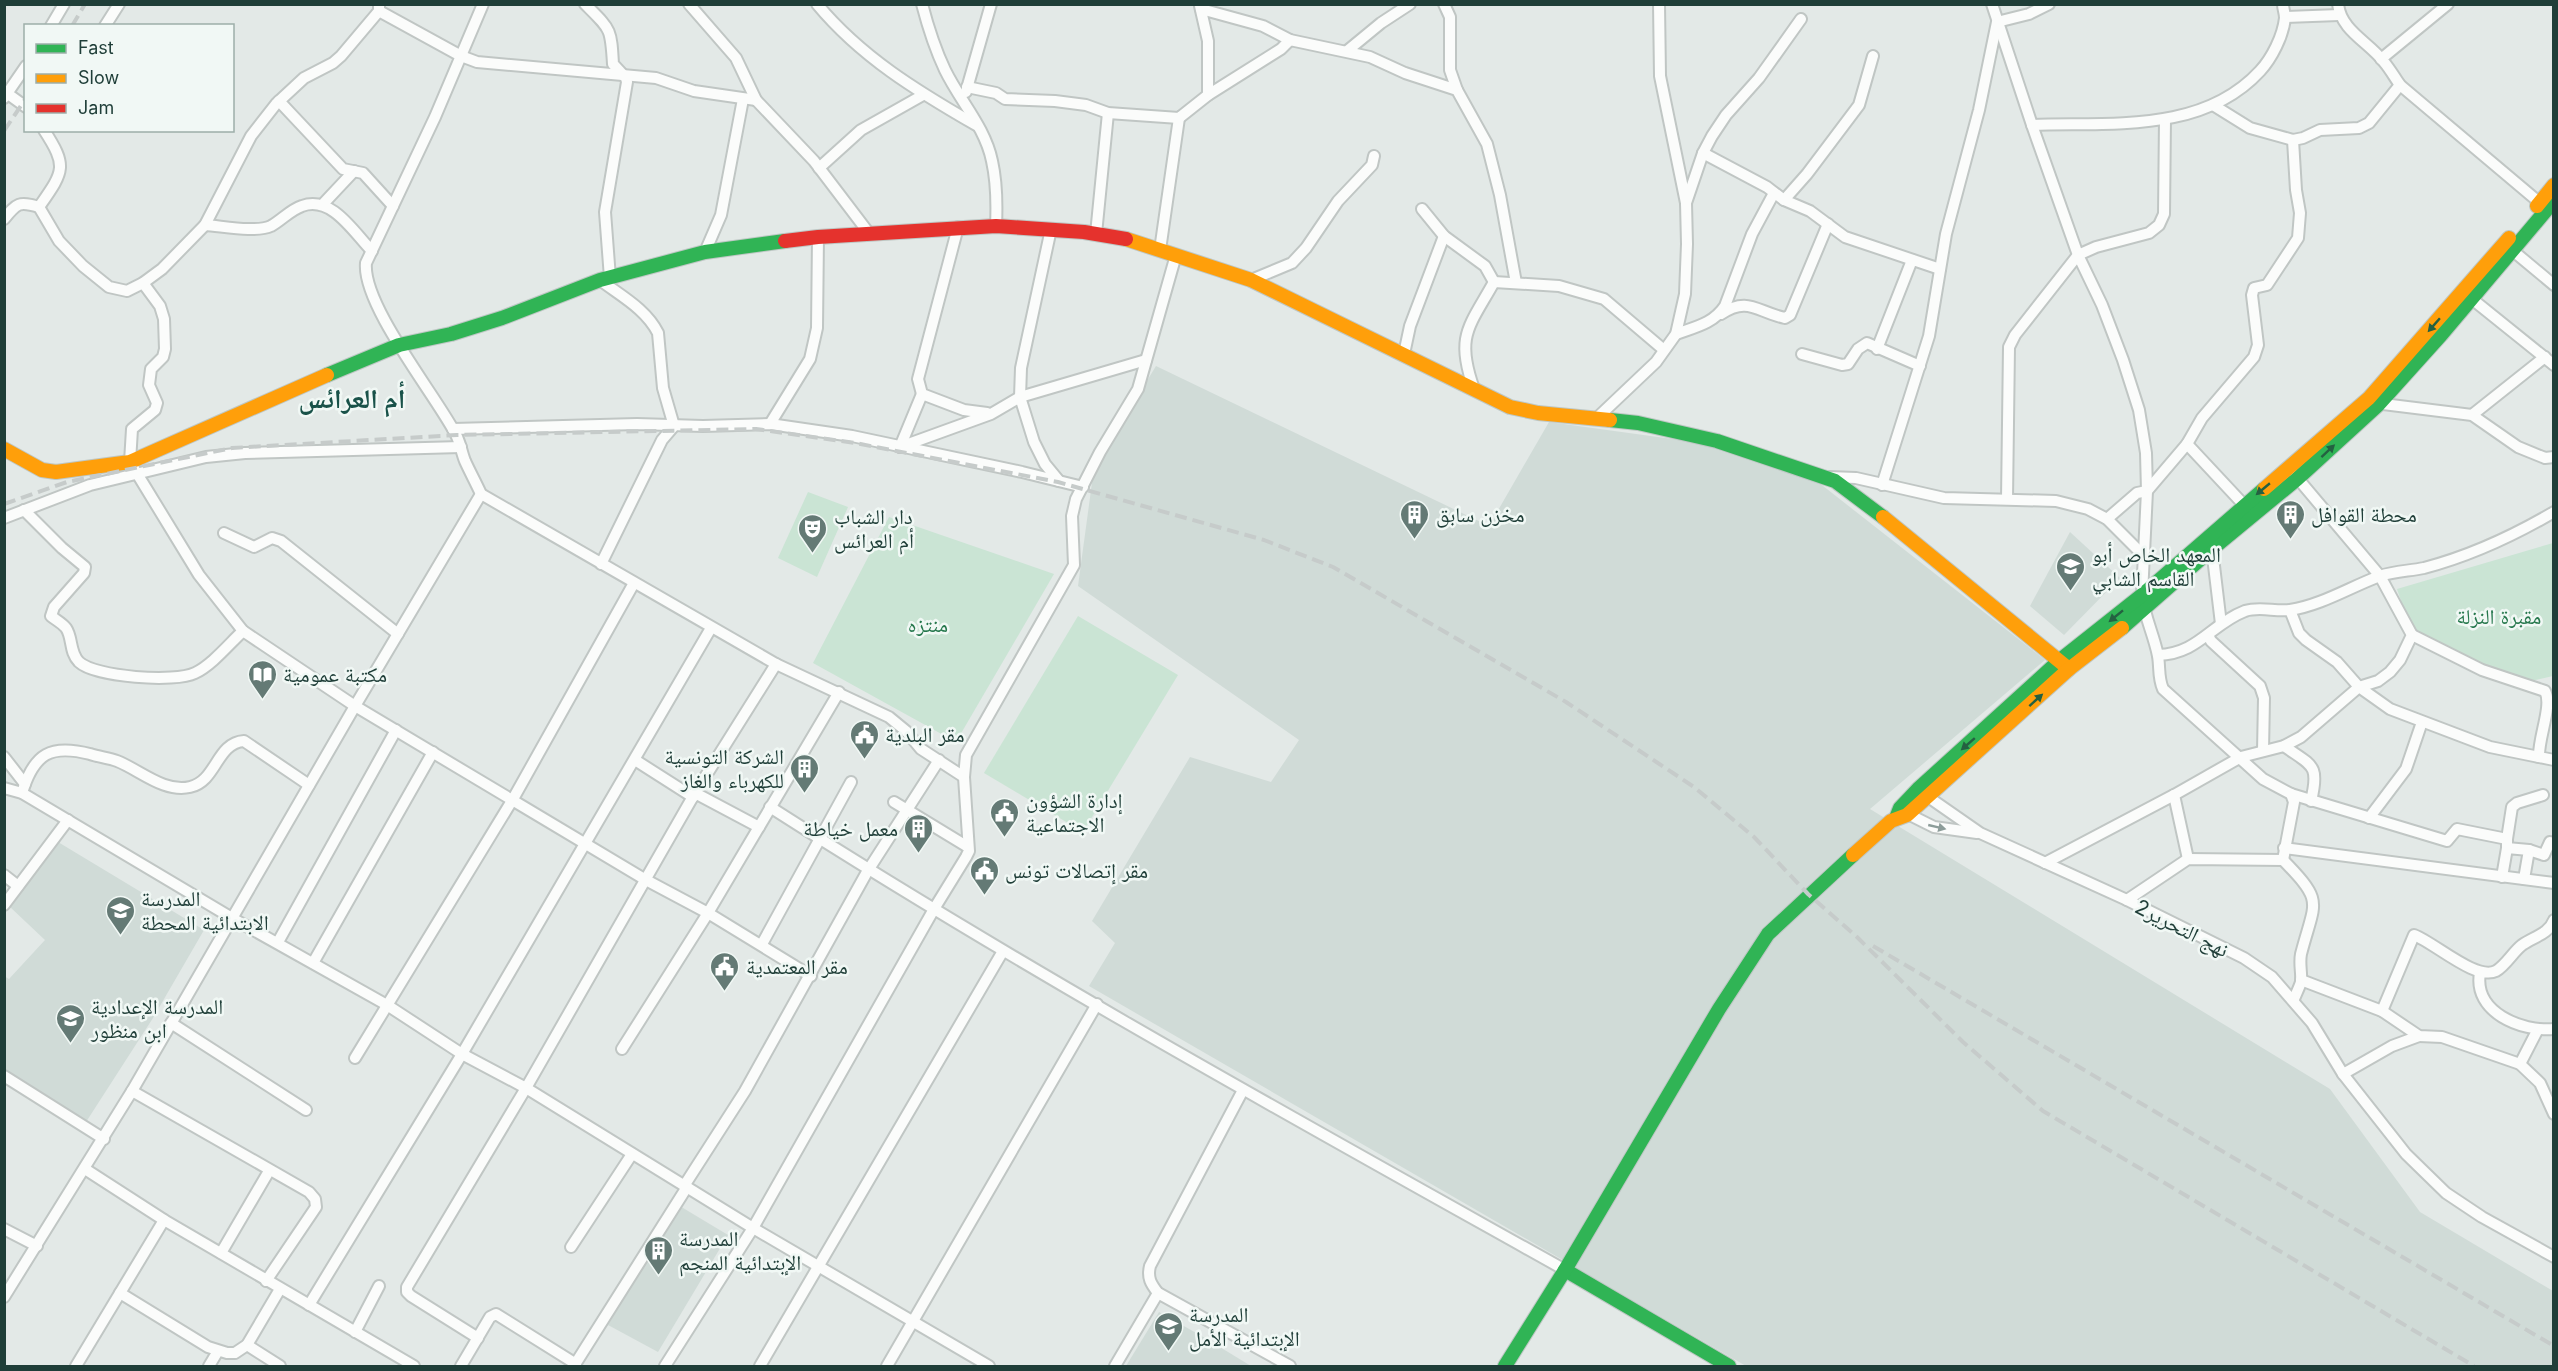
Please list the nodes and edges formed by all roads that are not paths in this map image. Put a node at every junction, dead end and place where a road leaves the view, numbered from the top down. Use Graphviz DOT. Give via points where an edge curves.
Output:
graph roads {
  1 [pos="64,4"];
  2 [pos="118,4"];
  3 [pos="483,4"];
  4 [pos="585,4"];
  5 [pos="689,4"];
  6 [pos="817,4"];
  7 [pos="922,4"];
  8 [pos="991,4"];
  9 [pos="1410,4"];
  10 [pos="1444,4"];
  11 [pos="1992,4"];
  12 [pos="2049,4"];
  13 [pos="2283,4"];
  14 [pos="2448,4"];
  15 [pos="1661,5"];
  16 [pos="1201,7"];
  17 [pos="379,8"];
  18 [pos="2338,10"];
  19 [pos="2285,17"];
  20 [pos="1801,19"];
  21 [pos="1996,22"];
  22 [pos="52,24"];
  23 [pos="106,24"];
  24 [pos="1290,40"];
  25 [pos="1347,51"];
  26 [pos="461,56"];
  27 [pos="1873,56"];
  28 [pos="2381,58"];
  29 [pos="24,69"];
  30 [pos="623,75"];
  31 [pos="2400,85"];
  32 [pos="967,87"];
  33 [pos="1457,90"];
  34 [pos="923,95"];
  35 [pos="1208,95"];
  36 [pos="6,96"];
  37 [pos="742,99"];
  38 [pos="756,100"];
  39 [pos="279,101"];
  40 [pos="964,101"];
  41 [pos="2213,105"];
  42 [pos="24,106"];
  43 [pos="1108,113"];
  44 [pos="1179,118"];
  45 [pos="2165,119"];
  46 [pos="2032,125"];
  47 [pos="979,127"];
  48 [pos="45,132"];
  49 [pos="2293,141"];
  50 [pos="1703,153"];
  51 [pos="1374,156"];
  52 [pos="819,168"];
  53 [pos="354,171"];
  54 [pos="2553,185"];
  55 [pos="1774,193"];
  56 [pos="1784,200"];
  57 [pos="2547,202"];
  58 [pos="1686,203"];
  59 [pos="323,204"];
  60 [pos="393,206"];
  61 [pos="39,207"];
  62 [pos="1422,209"];
  63 [pos="4,219"];
  64 [pos="1828,224"];
  65 [pos="205,225"];
  66 [pos="996,226"];
  67 [pos="958,227"];
  68 [pos="1051,229"];
  69 [pos="868,232"];
  70 [pos="1096,234"];
  71 [pos="1444,236"];
  72 [pos="818,237"];
  73 [pos="1160,250"];
  74 [pos="2512,250"];
  75 [pos="372,251"];
  76 [pos="705,252"];
  77 [pos="1176,255"];
  78 [pos="2078,255"];
  79 [pos="1912,260"];
  80 [pos="1940,269"];
  81 [pos="605,279"];
  82 [pos="1251,280"];
  83 [pos="1494,282"];
  84 [pos="143,283"];
  85 [pos="1515,283"];
  86 [pos="2553,285"];
  87 [pos="2472,299"];
  88 [pos="1719,315"];
  89 [pos="1676,334"];
  90 [pos="399,345"];
  91 [pos="1877,349"];
  92 [pos="1664,350"];
  93 [pos="1404,354"];
  94 [pos="1802,354"];
  95 [pos="1146,360"];
  96 [pos="2549,361"];
  97 [pos="1920,366"];
  98 [pos="1474,389"];
  99 [pos="922,394"];
  100 [pos="1020,397"];
  101 [pos="2373,402"];
  102 [pos="991,414"];
  103 [pos="2472,415"];
  104 [pos="1598,417"];
  105 [pos="770,424"];
  106 [pos="674,426"];
  107 [pos="453,429"];
  108 [pos="2187,444"];
  109 [pos="460,447"];
  110 [pos="900,447"];
  111 [pos="4,449"];
  112 [pos="2553,457"];
  113 [pos="2290,466"];
  114 [pos="133,467"];
  115 [pos="1823,476"];
  116 [pos="2297,479"];
  117 [pos="1059,481"];
  118 [pos="1882,485"];
  119 [pos="1083,487"];
  120 [pos="2147,491"];
  121 [pos="481,494"];
  122 [pos="2007,499"];
  123 [pos="2244,505"];
  124 [pos="24,510"];
  125 [pos="2553,512"];
  126 [pos="4,518"];
  127 [pos="2107,519"];
  128 [pos="2553,522"];
  129 [pos="224,533"];
  130 [pos="2519,533"];
  131 [pos="2212,549"];
  132 [pos="2144,556"];
  133 [pos="601,564"];
  134 [pos="2380,576"];
  135 [pos="634,583"];
  136 [pos="2142,595"];
  137 [pos="2290,610"];
  138 [pos="2144,611"];
  139 [pos="2221,624"];
  140 [pos="711,628"];
  141 [pos="243,631"];
  142 [pos="398,634"];
  143 [pos="2208,635"];
  144 [pos="2412,635"];
  145 [pos="2158,656"];
  146 [pos="776,664"];
  147 [pos="2065,665"];
  148 [pos="2359,687"];
  149 [pos="2549,689"];
  150 [pos="839,692"];
  151 [pos="355,706"];
  152 [pos="2422,722"];
  153 [pos="396,730"];
  154 [pos="2283,746"];
  155 [pos="2263,751"];
  156 [pos="433,752"];
  157 [pos="4,757"];
  158 [pos="2241,757"];
  159 [pos="2539,757"];
  160 [pos="635,760"];
  161 [pos="939,760"];
  162 [pos="2553,760"];
  163 [pos="964,777"];
  164 [pos="852,782"];
  165 [pos="309,785"];
  166 [pos="4,788"];
  167 [pos="23,788"];
  168 [pos="1922,792"];
  169 [pos="2291,794"];
  170 [pos="694,795"];
  171 [pos="2174,795"];
  172 [pos="2543,795"];
  173 [pos="513,799"];
  174 [pos="2311,801"];
  175 [pos="894,802"];
  176 [pos="770,807"];
  177 [pos="907,809"];
  178 [pos="1898,816"];
  179 [pos="2369,818"];
  180 [pos="68,820"];
  181 [pos="759,827"];
  182 [pos="1980,833"];
  183 [pos="819,838"];
  184 [pos="2553,843"];
  185 [pos="2507,844"];
  186 [pos="586,845"];
  187 [pos="968,847"];
  188 [pos="2284,848"];
  189 [pos="2529,850"];
  190 [pos="2188,859"];
  191 [pos="2283,860"];
  192 [pos="2045,862"];
  193 [pos="870,868"];
  194 [pos="4,874"];
  195 [pos="2502,878"];
  196 [pos="2524,879"];
  197 [pos="646,880"];
  198 [pos="2553,883"];
  199 [pos="18,886"];
  200 [pos="2127,900"];
  201 [pos="4,905"];
  202 [pos="934,909"];
  203 [pos="708,913"];
  204 [pos="232,918"];
  205 [pos="2552,927"];
  206 [pos="278,942"];
  207 [pos="762,944"];
  208 [pos="1003,951"];
  209 [pos="313,963"];
  210 [pos="2480,973"];
  211 [pos="811,975"];
  212 [pos="2301,981"];
  213 [pos="2294,999"];
  214 [pos="1097,1004"];
  215 [pos="387,1005"];
  216 [pos="2382,1011"];
  217 [pos="171,1023"];
  218 [pos="2538,1029"];
  219 [pos="2553,1029"];
  220 [pos="2419,1036"];
  221 [pos="622,1049"];
  222 [pos="462,1054"];
  223 [pos="355,1058"];
  224 [pos="2520,1064"];
  225 [pos="2343,1074"];
  226 [pos="4,1076"];
  227 [pos="526,1088"];
  228 [pos="1243,1090"];
  229 [pos="132,1091"];
  230 [pos="306,1110"];
  231 [pos="2553,1114"];
  232 [pos="104,1138"];
  233 [pos="632,1154"];
  234 [pos="86,1169"];
  235 [pos="269,1171"];
  236 [pos="686,1187"];
  237 [pos="164,1220"];
  238 [pos="753,1228"];
  239 [pos="4,1229"];
  240 [pos="37,1246"];
  241 [pos="572,1247"];
  242 [pos="221,1253"];
  243 [pos="2553,1257"];
  244 [pos="818,1266"];
  245 [pos="1565,1270"];
  246 [pos="266,1281"];
  247 [pos="379,1286"];
  248 [pos="280,1289"];
  249 [pos="120,1293"];
  250 [pos="1158,1293"];
  251 [pos="4,1297"];
  252 [pos="309,1305"];
  253 [pos="914,1323"];
  254 [pos="355,1332"];
  255 [pos="478,1338"];
  256 [pos="247,1345"];
  257 [pos="218,1351"];
  258 [pos="575,1365"];
  259 [pos="76,1366"];
  260 [pos="209,1366"];
  261 [pos="280,1366"];
  262 [pos="414,1366"];
  263 [pos="461,1366"];
  264 [pos="665,1366"];
  265 [pos="760,1366"];
  266 [pos="887,1366"];
  267 [pos="988,1366"];
  268 [pos="1115,1366"];
  269 [pos="1290,1366"];
  270 [pos="1505,1366"];
  271 [pos="1728,1366"];
  1 -- 22 [label="street"];
  2 -- 23 [label="street"];
  3 -- 26 [label="street"];
  4 -- 30 [label="street" via="609,30 613,64"];
  5 -- 38 [label="street" via="736,58"];
  6 -- 34 [label="street" via="875,61"];
  7 -- 40 [label="street" via="945,71"];
  8 -- 32 [label="street"];
  9 -- 25 [label="street"];
  10 -- 33 [label="street" via="1450,17 1449,59"];
  11 -- 21 [label="street"];
  12 -- 21 [label="street" via="2041,10"];
  13 -- 19 [label="street"];
  14 -- 28 [label="street"];
  15 -- 58 [label="street" via="1660,76"];
  16 -- 24 [label="street" via="1263,26"];
  16 -- 35 [label="street" via="1208,41"];
  17 -- 26 [label="street"];
  17 -- 39 [label="street" via="341,56 304,78"];
  18 -- 19 [label="street"];
  18 -- 28 [label="street" via="2359,39"];
  19 -- 41 [label="street" via="2267,63 2228,99"];
  20 -- 50 [label="street" via="1759,78 1726,115"];
  21 -- 46 [label="street"];
  21 -- 80 [label="street"];
  24 -- 25 [label="street"];
  24 -- 35 [label="street"];
  25 -- 33 [label="street"];
  26 -- 30 [label="street" via="503,66"];
  26 -- 60 [label="street"];
  27 -- 56 [label="street" via="1859,105"];
  28 -- 31 [label="street"];
  29 -- 36 [label="street"];
  30 -- 37 [label="street" via="656,78 694,91"];
  30 -- 81 [label="street" via="627,82 605,212"];
  31 -- 49 [label="street" via="2369,123 2359,128 2320,130"];
  31 -- 57 [label="street"];
  32 -- 40 [label="street"];
  32 -- 43 [label="street" via="996,93 1005,99 1086,105"];
  33 -- 85 [label="street" via="1487,144"];
  34 -- 47 [label="street"];
  34 -- 52 [label="street" via="861,130"];
  35 -- 44 [label="street"];
  36 -- 42 [label="street"];
  37 -- 38 [label="street"];
  37 -- 76 [label="street" via="722,215"];
  38 -- 52 [label="street"];
  39 -- 53 [label="street" via="343,169"];
  39 -- 65 [label="street" via="252,136"];
  40 -- 47 [label="street"];
  41 -- 45 [label="street"];
  41 -- 49 [label="street" via="2250,128"];
  43 -- 44 [label="street"];
  43 -- 70 [label="street"];
  44 -- 73 [label="street"];
  45 -- 46 [label="street"];
  45 -- 78 [label="street" via="2164,214 2159,225 2149,233"];
  46 -- 78 [label="street"];
  47 -- 66 [label="street" via="992,159 997,192"];
  48 -- 61 [label="street" via="61,157 60,173"];
  49 -- 108 [label="street" via="2300,213 2298,238 2267,285 2254,288 2258,345 2254,357 2202,418"];
  50 -- 55 [label="street"];
  50 -- 58 [label="street"];
  51 -- 82 [label="street" via="1372,165 1338,201 1292,263"];
  52 -- 69 [label="street"];
  53 -- 59 [label="street"];
  53 -- 60 [label="street" via="363,173"];
  54 -- 57 [label="street"];
  55 -- 56 [label="street"];
  55 -- 88 [label="street" via="1752,234"];
  56 -- 64 [label="street"];
  57 -- 74 [label="street"];
  57 -- 101 [label="street, one-way"];
  58 -- 89 [label="street" via="1684,294"];
  59 -- 65 [label="street" via="301,206 259,229"];
  59 -- 75 [label="street"];
  60 -- 75 [label="street"];
  61 -- 63 [label="street" via="24,203 15,206"];
  61 -- 84 [label="street" via="59,240 109,287 127,291"];
  62 -- 71 [label="street"];
  64 -- 79 [label="street" via="1845,237"];
  64 -- 88 [label="street" via="1790,315 1771,315 1743,304"];
  65 -- 84 [label="street"];
  66 -- 67 [label="street"];
  66 -- 68 [label="street"];
  67 -- 69 [label="street"];
  67 -- 99 [label="street" via="918,379"];
  68 -- 70 [label="street"];
  68 -- 100 [label="street" via="1021,368"];
  69 -- 72 [label="street"];
  70 -- 73 [label="street"];
  71 -- 83 [label="street" via="1485,266"];
  71 -- 93 [label="street" via="1410,326"];
  72 -- 76 [label="street"];
  72 -- 105 [label="street" via="818,328 810,359"];
  73 -- 77 [label="street"];
  74 -- 86 [label="street"];
  74 -- 87 [label="street"];
  75 -- 90 [label="street" via="365,274"];
  76 -- 81 [label="street"];
  77 -- 82 [label="street"];
  77 -- 95 [label="street"];
  78 -- 120 [label="street" via="2111,327 2139,410"];
  78 -- 122 [label="street" via="2009,347"];
  79 -- 80 [label="street"];
  79 -- 91 [label="street"];
  80 -- 97 [label="street"];
  81 -- 90 [label="street" via="502,318"];
  81 -- 106 [label="street" via="653,323 658,333 666,404"];
  82 -- 93 [label="street"];
  83 -- 85 [label="street"];
  83 -- 98 [label="street" via="1465,338 1463,352"];
  84 -- 114 [label="street" via="160,306 165,349 152,369 148,385 157,403 155,410 132,429"];
  85 -- 92 [label="street" via="1559,286 1604,299"];
  87 -- 96 [label="street"];
  87 -- 101 [label="street"];
  88 -- 89 [label="street"];
  89 -- 92 [label="street"];
  90 -- 107 [label="street"];
  90 -- 114 [label="street" via="338,369"];
  91 -- 94 [label="street" via="1863,344 1848,364 1842,365"];
  91 -- 97 [label="street"];
  92 -- 104 [label="street"];
  93 -- 98 [label="street"];
  95 -- 100 [label="street"];
  95 -- 119 [label="street" via="1138,389"];
  96 -- 103 [label="street"];
  97 -- 118 [label="street"];
  98 -- 104 [label="street" via="1510,407"];
  99 -- 102 [label="street" via="964,410"];
  99 -- 110 [label="street"];
  100 -- 102 [label="street"];
  100 -- 117 [label="street" via="1034,442"];
  101 -- 103 [label="street"];
  101 -- 113 [label="street"];
  116 -- 101 [label="street, one-way"];
  102 -- 110 [label="street"];
  103 -- 112 [label="street" via="2518,447 2545,458"];
  104 -- 115 [label="street" via="1717,441"];
  105 -- 106 [label="street"];
  105 -- 110 [label="street"];
  106 -- 107 [label="street"];
  106 -- 133 [label="street" via="662,440"];
  107 -- 109 [label="street"];
  108 -- 120 [label="street"];
  108 -- 123 [label="street"];
  109 -- 114 [label="street" via="245,453"];
  109 -- 121 [label="street"];
  110 -- 117 [label="street"];
  111 -- 114 [label="street" via="42,470 56,472"];
  113 -- 116 [label="street"];
  113 -- 123 [label="street, one-way"];
  114 -- 124 [label="street"];
  114 -- 141 [label="street" via="198,575"];
  115 -- 118 [label="street"];
  115 -- 147 [label="street" via="1877,512"];
  116 -- 131 [label="street"];
  116 -- 134 [label="street"];
  117 -- 119 [label="street"];
  118 -- 122 [label="street" via="1944,498"];
  119 -- 163 [label="street" via="1072,516 1074,565 970,746"];
  120 -- 127 [label="street" via="2138,493"];
  120 -- 132 [label="street"];
  121 -- 133 [label="street"];
  121 -- 142 [label="street"];
  122 -- 127 [label="street" via="2056,501 2088,509"];
  123 -- 136 [label="street"];
  124 -- 126 [label="street"];
  124 -- 141 [label="street" via="85,567 51,616 65,627 77,661 86,666 138,677 185,678"];
  125 -- 130 [label="street"];
  127 -- 132 [label="street"];
  128 -- 130 [label="street"];
  129 -- 142 [label="street" via="254,547 272,538 281,541"];
  130 -- 134 [label="street" via="2425,568"];
  131 -- 138 [label="street"];
  131 -- 139 [label="street"];
  132 -- 136 [label="street"];
  133 -- 135 [label="street"];
  134 -- 137 [label="street" via="2342,594"];
  134 -- 144 [label="street"];
  135 -- 140 [label="street"];
  135 -- 173 [label="street"];
  136 -- 138 [label="street"];
  136 -- 147 [label="street, one-way"];
  137 -- 139 [label="street" via="2256,608"];
  137 -- 148 [label="street" via="2299,633 2337,662"];
  138 -- 145 [label="street"];
  138 -- 147 [label="street"];
  139 -- 143 [label="street"];
  140 -- 146 [label="street"];
  140 -- 160 [label="street"];
  141 -- 151 [label="street"];
  142 -- 151 [label="street"];
  143 -- 145 [label="street" via="2174,655"];
  143 -- 155 [label="street" via="2260,686 2264,698"];
  144 -- 148 [label="street" via="2390,672"];
  144 -- 149 [label="street" via="2482,670"];
  145 -- 158 [label="street" via="2163,689"];
  146 -- 150 [label="street"];
  146 -- 170 [label="street"];
  147 -- 168 [label="street"];
  148 -- 152 [label="street" via="2390,709"];
  148 -- 154 [label="street" via="2301,737"];
  149 -- 159 [label="street"];
  150 -- 161 [label="street" via="889,717"];
  150 -- 176 [label="street"];
  151 -- 153 [label="street"];
  151 -- 165 [label="street"];
  152 -- 159 [label="street" via="2490,747"];
  152 -- 179 [label="street" via="2406,769"];
  153 -- 156 [label="street"];
  153 -- 206 [label="street"];
  154 -- 155 [label="street"];
  154 -- 174 [label="street" via="2315,771"];
  155 -- 158 [label="street"];
  156 -- 173 [label="street"];
  156 -- 209 [label="street"];
  157 -- 167 [label="street"];
  158 -- 169 [label="street" via="2263,779"];
  158 -- 171 [label="street"];
  159 -- 162 [label="street"];
  160 -- 170 [label="street"];
  160 -- 186 [label="street"];
  161 -- 163 [label="street"];
  161 -- 177 [label="street"];
  163 -- 187 [label="street"];
  164 -- 183 [label="street"];
  165 -- 167 [label="street" via="244,741 226,747 208,775 189,787 174,788 118,761 65,749 53,750 40,759"];
  165 -- 204 [label="street"];
  166 -- 167 [label="street"];
  167 -- 180 [label="street"];
  168 -- 178 [label="street"];
  168 -- 182 [label="street, نهج التحرير2"];
  169 -- 174 [label="street"];
  169 -- 188 [label="street" via="2294,808"];
  170 -- 181 [label="street"];
  170 -- 197 [label="street"];
  171 -- 190 [label="street"];
  171 -- 192 [label="street"];
  172 -- 185 [label="street" via="2512,807"];
  173 -- 186 [label="street"];
  173 -- 215 [label="street"];
  174 -- 179 [label="street"];
  175 -- 177 [label="street"];
  176 -- 181 [label="street"];
  176 -- 183 [label="street"];
  177 -- 187 [label="street"];
  177 -- 193 [label="street"];
  178 -- 182 [label="street, نهج التحرير2, one-way" via="1934,827"];
  178 -- 245 [label="street" via="1768,934"];
  179 -- 185 [label="street" via="2447,841 2457,829"];
  180 -- 199 [label="street"];
  180 -- 204 [label="street"];
  181 -- 203 [label="street"];
  182 -- 192 [label="street, نهج التحرير2"];
  183 -- 193 [label="street"];
  183 -- 207 [label="street"];
  184 -- 189 [label="street" via="2544,855"];
  185 -- 189 [label="street"];
  185 -- 195 [label="street"];
  186 -- 197 [label="street"];
  186 -- 222 [label="street"];
  187 -- 202 [label="street" via="966,857"];
  188 -- 191 [label="street"];
  188 -- 195 [label="street"];
  189 -- 196 [label="street"];
  190 -- 191 [label="street"];
  190 -- 200 [label="street"];
  191 -- 212 [label="street" via="2312,894 2314,909 2300,957"];
  192 -- 200 [label="street, نهج التحرير2"];
  193 -- 202 [label="street"];
  193 -- 211 [label="street"];
  194 -- 199 [label="street"];
  195 -- 196 [label="street"];
  196 -- 198 [label="street"];
  197 -- 203 [label="street"];
  197 -- 227 [label="street"];
  199 -- 201 [label="street"];
  200 -- 213 [label="street, نهج التحرير2" via="2244,958 2272,977"];
  202 -- 208 [label="street"];
  202 -- 238 [label="street"];
  203 -- 207 [label="street"];
  203 -- 221 [label="street"];
  204 -- 206 [label="street"];
  204 -- 217 [label="street"];
  205 -- 210 [label="street" via="2521,946 2498,970"];
  206 -- 209 [label="street"];
  207 -- 211 [label="street"];
  208 -- 214 [label="street"];
  208 -- 244 [label="street"];
  209 -- 215 [label="street"];
  210 -- 216 [label="street" via="2414,935"];
  210 -- 218 [label="street" via="2481,995 2493,1010 2523,1028"];
  211 -- 236 [label="street"];
  212 -- 213 [label="street"];
  212 -- 216 [label="street"];
  213 -- 225 [label="street, نهج التحرير2"];
  214 -- 228 [label="street"];
  214 -- 253 [label="street"];
  215 -- 222 [label="street"];
  215 -- 223 [label="street"];
  216 -- 220 [label="street"];
  217 -- 229 [label="street"];
  217 -- 230 [label="street"];
  218 -- 219 [label="street"];
  218 -- 224 [label="street"];
  220 -- 224 [label="street" via="2442,1037"];
  220 -- 225 [label="street" via="2392,1046"];
  222 -- 227 [label="street"];
  222 -- 252 [label="street"];
  224 -- 231 [label="street" via="2540,1083"];
  225 -- 243 [label="street, نهج التحرير2" via="2406,1154 2446,1192"];
  226 -- 232 [label="street"];
  227 -- 233 [label="street"];
  227 -- 255 [label="street" via="407,1287 411,1296"];
  228 -- 245 [label="street"];
  228 -- 250 [label="street" via="1149,1266 1150,1282"];
  229 -- 232 [label="street"];
  229 -- 235 [label="street"];
  232 -- 234 [label="street"];
  233 -- 236 [label="street"];
  233 -- 241 [label="street"];
  234 -- 237 [label="street"];
  234 -- 240 [label="street"];
  235 -- 242 [label="street"];
  235 -- 246 [label="street" via="309,1192 316,1207"];
  236 -- 238 [label="street"];
  236 -- 258 [label="street"];
  237 -- 242 [label="street"];
  237 -- 249 [label="street"];
  238 -- 244 [label="street"];
  238 -- 264 [label="street"];
  239 -- 240 [label="street"];
  240 -- 251 [label="street"];
  242 -- 246 [label="street"];
  244 -- 253 [label="street"];
  244 -- 265 [label="street"];
  245 -- 270 [label="street"];
  245 -- 271 [label="street"];
  246 -- 248 [label="street"];
  247 -- 254 [label="street"];
  248 -- 252 [label="street"];
  248 -- 256 [label="street"];
  249 -- 257 [label="street"];
  249 -- 259 [label="street"];
  250 -- 268 [label="street"];
  250 -- 269 [label="street"];
  252 -- 254 [label="street"];
  253 -- 266 [label="street"];
  253 -- 267 [label="street"];
  254 -- 262 [label="street"];
  255 -- 258 [label="street" via="496,1314"];
  255 -- 263 [label="street"];
  256 -- 257 [label="street" via="235,1353"];
  256 -- 261 [label="street"];
  257 -- 260 [label="street"];
}
